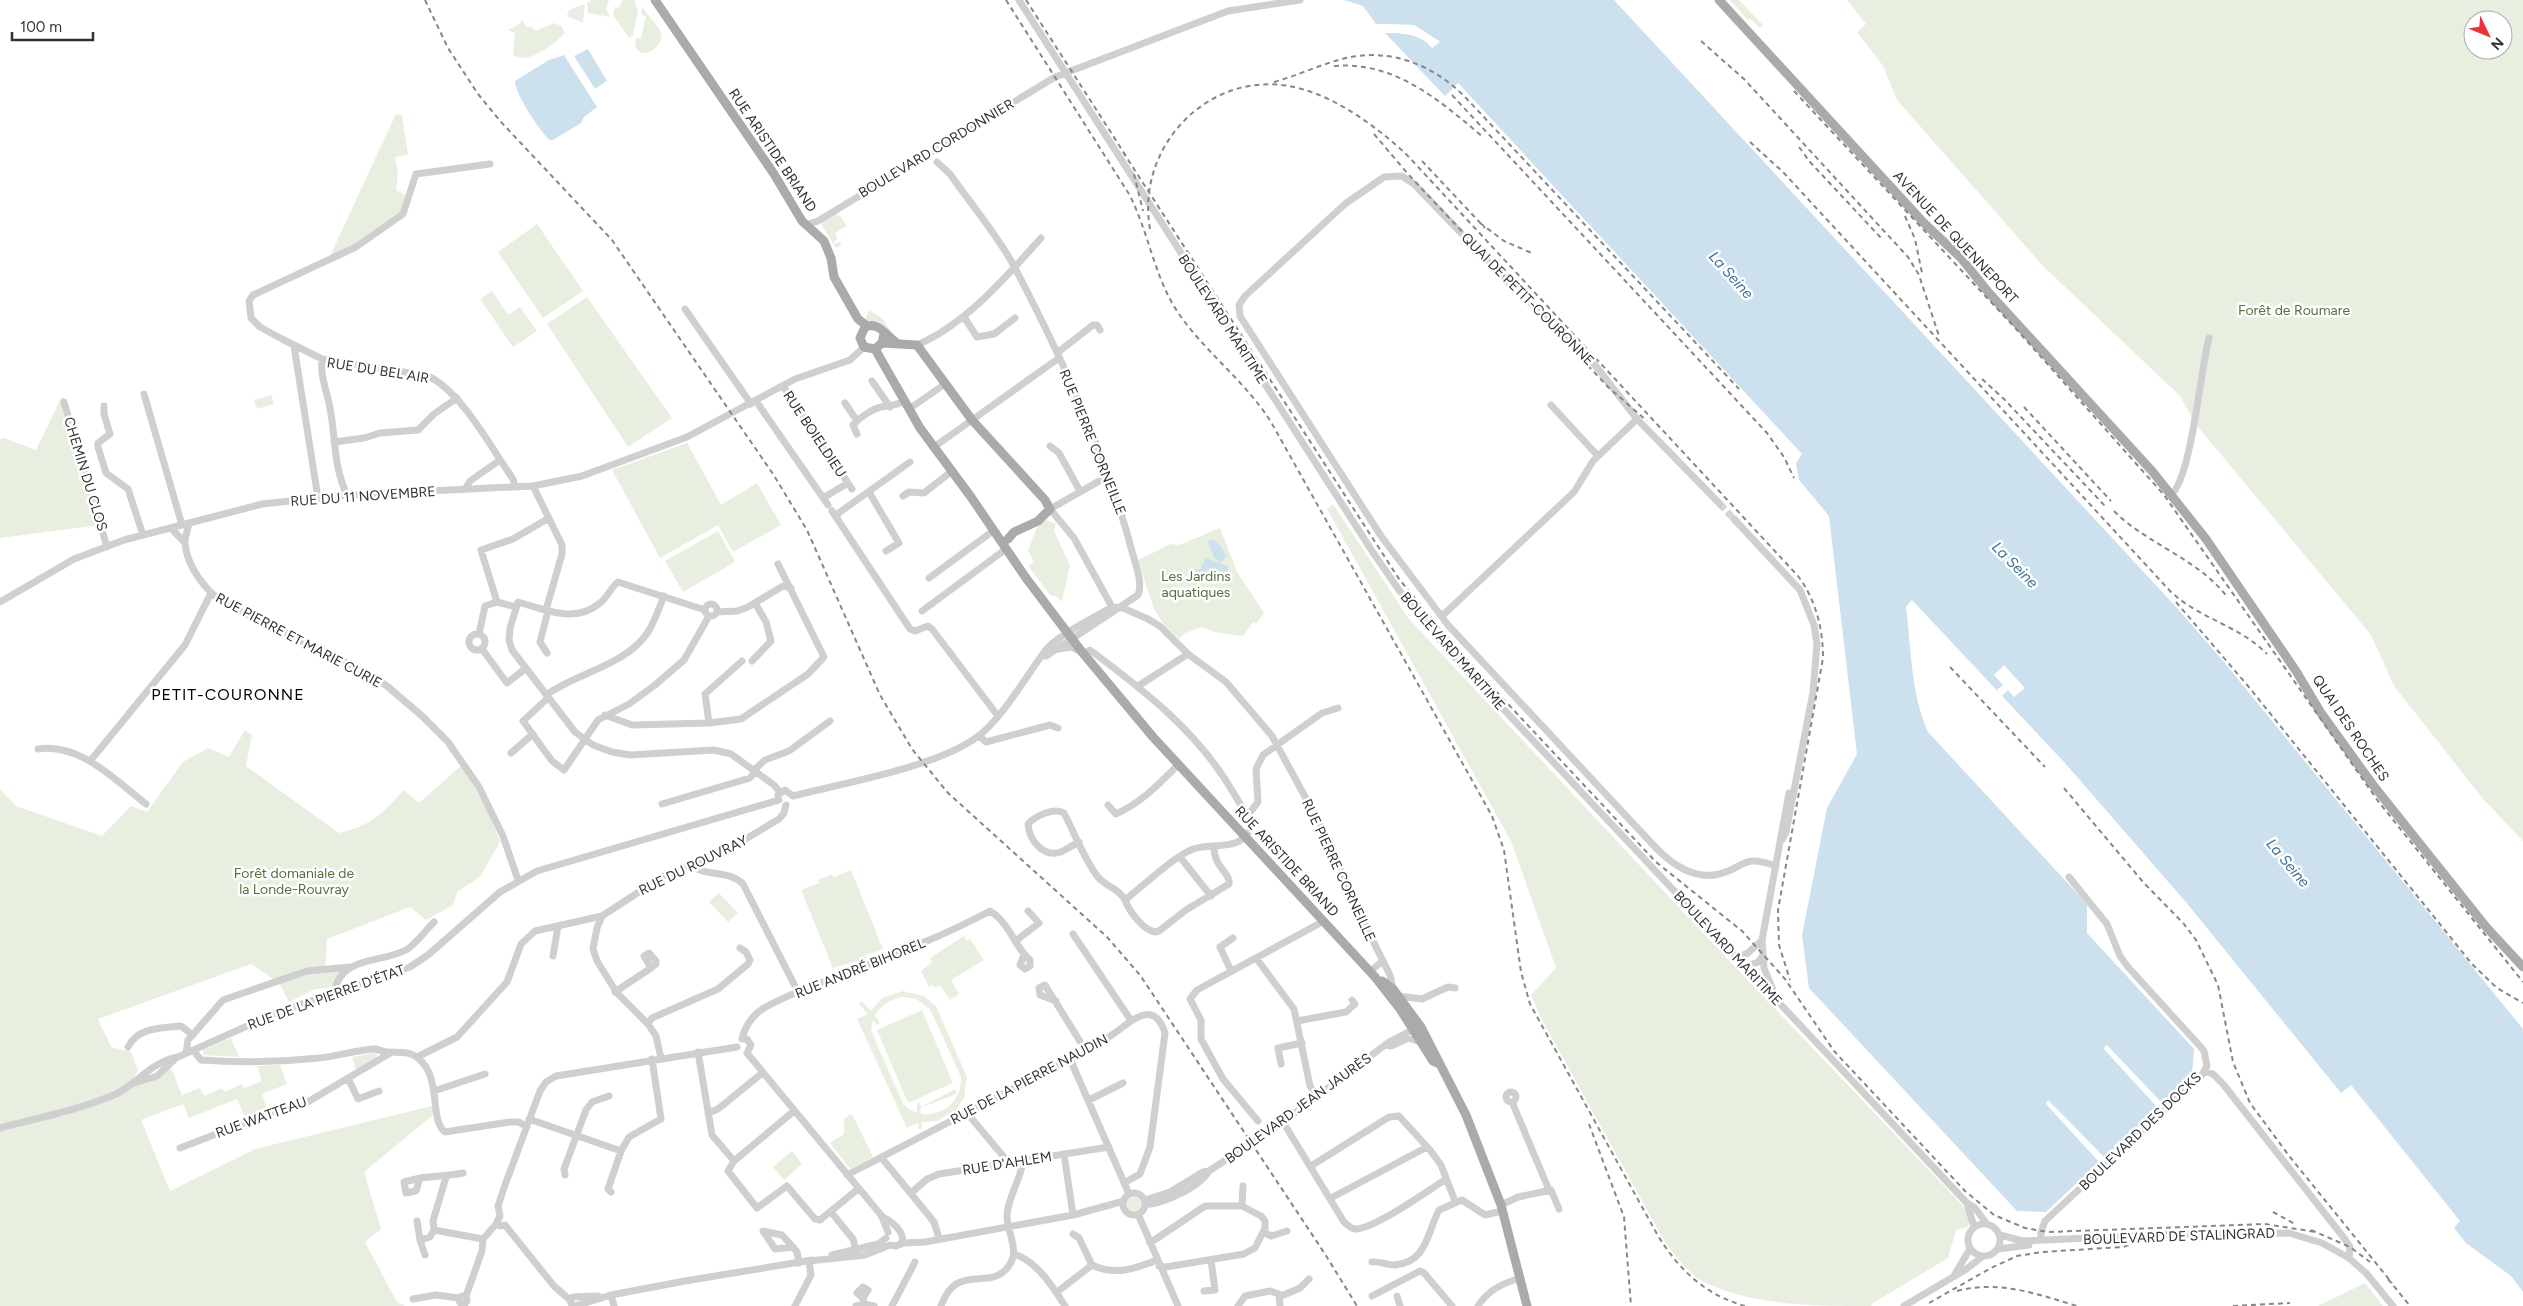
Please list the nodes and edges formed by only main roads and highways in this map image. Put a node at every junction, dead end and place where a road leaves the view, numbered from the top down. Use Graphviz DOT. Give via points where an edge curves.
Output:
graph roads {
  1 [pos="654,0"];
  2 [pos="1719,0"];
  3 [pos="864,329"];
  4 [pos="880,342"];
  5 [pos="2171,495"];
  6 [pos="1008,547"];
  7 [pos="2523,967"];
  8 [pos="1373,975"];
  9 [pos="1404,1010"];
  10 [pos="1423,1038"];
  11 [pos="1527,1306"];
  1 -- 3 [label="main road, RUE ARISTIDE BRIAND" via="774,174 802,221 828,249 834,277"];
  2 -- 5 [label="main road, AVENUE DE QUENNEPORT" via="1924,223 1961,258"];
  3 -- 4 [label="main road, RUE ARISTIDE BRIAND" via="879,327"];
  3 -- 4 [label="main road" via="860,338 864,347"];
  4 -- 6 [label="main road, RUE ARISTIDE BRIAND" via="906,405 993,531"];
  4 -- 6 [label="main road" via="917,345 972,420 1045,500 1050,509 1038,521 1014,532"];
  5 -- 7 [label="main road, QUAI DES ROCHES" via="2206,539 2321,713 2373,785 2487,928"];
  6 -- 8 [label="main road, RUE ARISTIDE BRIAND" via="1082,653 1244,836"];
  8 -- 9 [label="main road, RUE ARISTIDE BRIAND"];
  8 -- 9 [label="main road, RUE ARISTIDE BRIAND" via="1395,992"];
  9 -- 10 [label="main road, RUE ARISTIDE BRIAND"];
  9 -- 10 [label="main road, RUE ARISTIDE BRIAND" via="1415,1019"];
  10 -- 11 [label="main road, RUE ARISTIDE BRIAND" via="1468,1120 1502,1208"];
}
